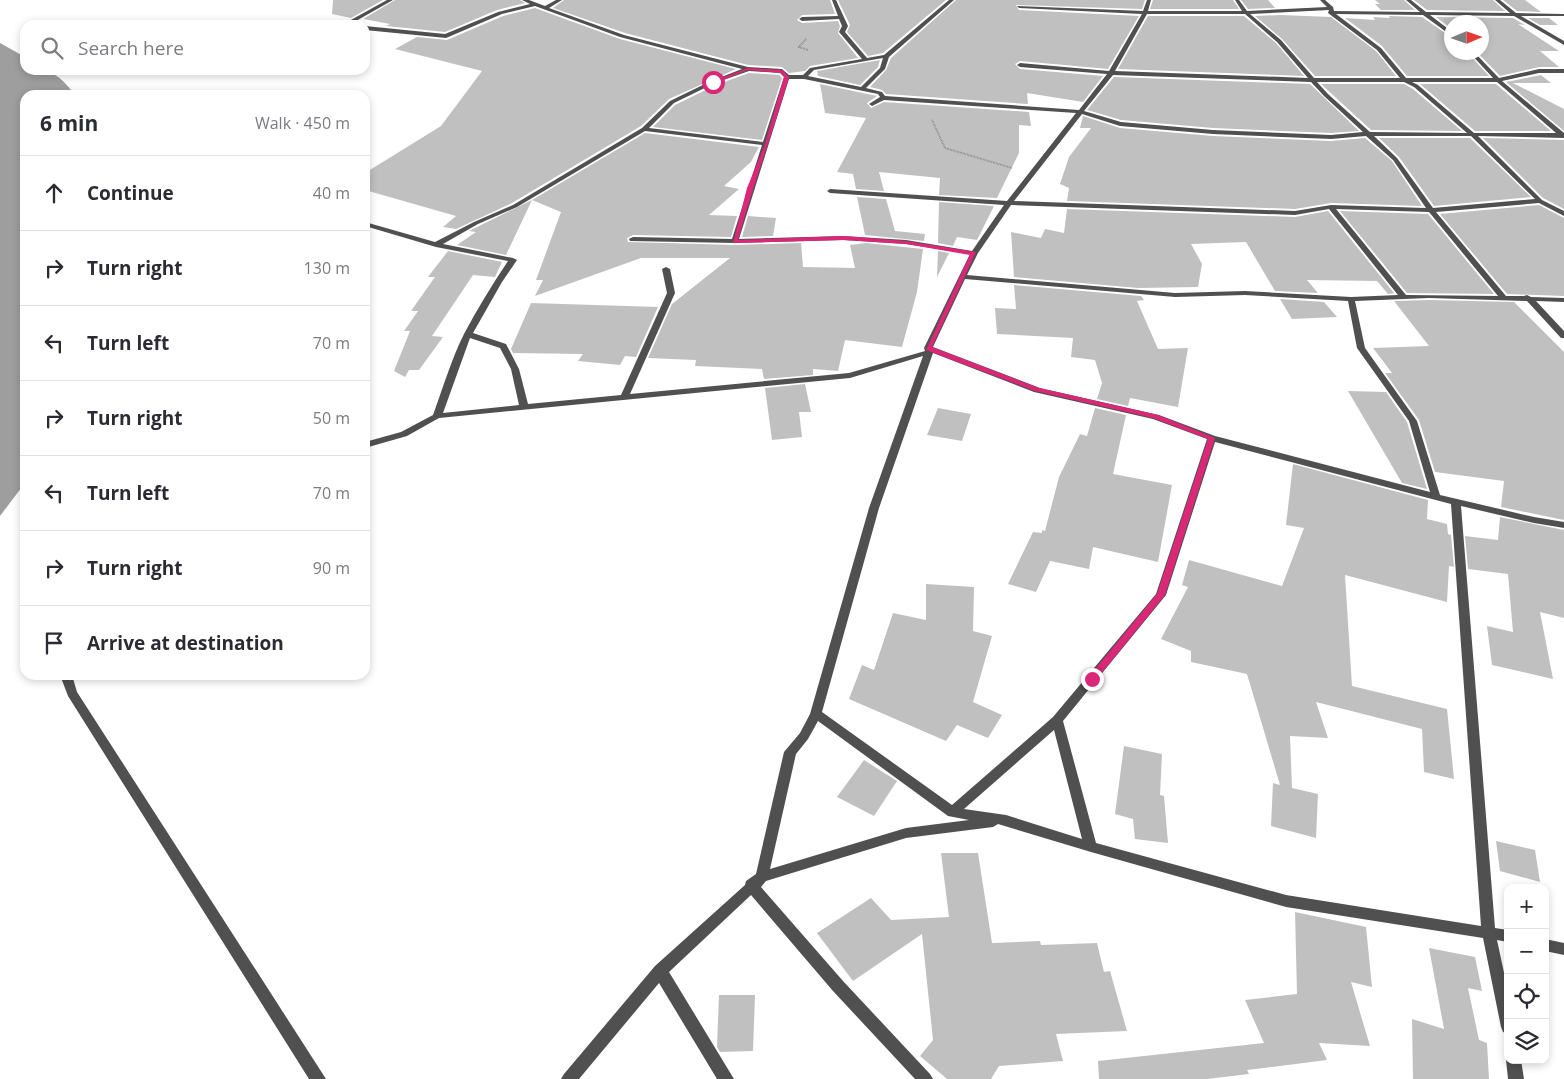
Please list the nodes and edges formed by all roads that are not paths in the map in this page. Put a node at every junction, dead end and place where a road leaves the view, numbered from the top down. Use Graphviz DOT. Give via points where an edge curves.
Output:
graph roads {
  1 [pos="391,0"];
  2 [pos="524,0"];
  3 [pos="560,0"];
  4 [pos="834,0"];
  5 [pos="952,0"];
  6 [pos="1149,0"];
  7 [pos="1237,0"];
  8 [pos="1322,0"];
  9 [pos="1408,0"];
  10 [pos="1497,0"];
  11 [pos="534,4"];
  12 [pos="547,7"];
  13 [pos="1019,7"];
  14 [pos="1332,10"];
  15 [pos="1145,12"];
  16 [pos="1246,13"];
  17 [pos="1423,14"];
  18 [pos="1564,15"];
  19 [pos="1517,16"];
  20 [pos="842,17"];
  21 [pos="802,19"];
  22 [pos="354,20"];
  23 [pos="370,28"];
  24 [pos="1444,29"];
  25 [pos="1564,43"];
  26 [pos="886,56"];
  27 [pos="866,60"];
  28 [pos="1479,60"];
  29 [pos="1020,65"];
  30 [pos="748,69"];
  31 [pos="1564,71"];
  32 [pos="1111,73"];
  33 [pos="787,77"];
  34 [pos="804,77"];
  35 [pos="1402,79"];
  36 [pos="1312,80"];
  37 [pos="1498,80"];
  38 [pos="862,89"];
  39 [pos="883,98"];
  40 [pos="872,104"];
  41 [pos="1082,112"];
  42 [pos="644,129"];
  43 [pos="1366,134"];
  44 [pos="1472,134"];
  45 [pos="1563,135"];
  46 [pos="767,144"];
  47 [pos="830,191"];
  48 [pos="1540,201"];
  49 [pos="1008,203"];
  50 [pos="1331,207"];
  51 [pos="1431,210"];
  52 [pos="1564,212"];
  53 [pos="370,225"];
  54 [pos="633,239"];
  55 [pos="735,241"];
  56 [pos="436,245"];
  57 [pos="974,253"];
  58 [pos="666,268"];
  59 [pos="962,277"];
  60 [pos="1403,296"];
  61 [pos="1503,297"];
  62 [pos="1527,297"];
  63 [pos="1351,300"];
  64 [pos="1564,300"];
  65 [pos="468,334"];
  66 [pos="1564,336"];
  67 [pos="929,350"];
  68 [pos="624,397"];
  69 [pos="524,408"];
  70 [pos="436,416"];
  71 [pos="1212,438"];
  72 [pos="370,444"];
  73 [pos="1436,497"];
  74 [pos="1456,502"];
  75 [pos="1564,524"];
  76 [pos="68,680"];
  77 [pos="816,714"];
  78 [pos="1057,720"];
  79 [pos="952,812"];
  80 [pos="1006,820"];
  81 [pos="1091,847"];
  82 [pos="756,881"];
  83 [pos="1488,931"];
  84 [pos="1504,935"];
  85 [pos="1549,946"];
  86 [pos="1564,949"];
  87 [pos="660,971"];
  88 [pos="1506,1019"];
  89 [pos="1514,1064"];
  90 [pos="318,1079"];
  91 [pos="569,1079"];
  92 [pos="726,1079"];
  93 [pos="926,1079"];
  94 [pos="1516,1079"];
  1 -- 22 [label="street"];
  2 -- 11 [label="street"];
  3 -- 12 [label="street"];
  4 -- 20 [label="street"];
  5 -- 26 [label="street"];
  6 -- 15 [label="street"];
  7 -- 16 [label="street"];
  8 -- 14 [label="street"];
  9 -- 17 [label="street"];
  10 -- 19 [label="street"];
  11 -- 12 [label="street"];
  11 -- 23 [label="street" via="500,12 446,36"];
  12 -- 30 [label="street" via="558,14 622,36"];
  13 -- 15 [label="street"];
  14 -- 16 [label="street"];
  14 -- 17 [label="street"];
  14 -- 35 [label="street" via="1379,49"];
  15 -- 16 [label="street"];
  15 -- 32 [label="street"];
  16 -- 36 [label="street" via="1279,41"];
  17 -- 19 [label="street"];
  17 -- 24 [label="street"];
  18 -- 19 [label="street"];
  19 -- 25 [label="street"];
  20 -- 21 [label="street"];
  20 -- 27 [label="street" via="845,26 842,32"];
  26 -- 27 [label="street"];
  26 -- 38 [label="street" via="883,68"];
  27 -- 34 [label="street" via="812,69"];
  28 -- 37 [label="street"];
  29 -- 32 [label="street"];
  30 -- 33 [label="street" via="782,71"];
  30 -- 42 [label="street" via="672,102"];
  31 -- 37 [label="street" via="1539,71"];
  32 -- 36 [label="street"];
  32 -- 41 [label="street"];
  33 -- 34 [label="street"];
  33 -- 46 [label="street"];
  34 -- 38 [label="street"];
  35 -- 36 [label="street"];
  35 -- 37 [label="street"];
  35 -- 44 [label="street" via="1416,86"];
  36 -- 43 [label="street"];
  37 -- 45 [label="street"];
  38 -- 39 [label="street" via="880,93"];
  39 -- 40 [label="street"];
  39 -- 41 [label="street"];
  41 -- 43 [label="street" via="1120,124 1213,132 1331,137"];
  41 -- 49 [label="street"];
  42 -- 46 [label="street"];
  42 -- 56 [label="street" via="515,206"];
  43 -- 44 [label="street"];
  43 -- 51 [label="street" via="1395,159"];
  44 -- 45 [label="street"];
  44 -- 48 [label="street"];
  46 -- 55 [label="street" via="749,188"];
  47 -- 49 [label="street"];
  48 -- 51 [label="street"];
  48 -- 52 [label="street"];
  49 -- 50 [label="street" via="1295,214"];
  49 -- 57 [label="street"];
  50 -- 51 [label="street"];
  50 -- 60 [label="street"];
  51 -- 61 [label="street"];
  53 -- 56 [label="street"];
  54 -- 55 [label="street"];
  55 -- 57 [label="street" via="844,238 906,242"];
  56 -- 65 [label="street" via="513,260"];
  57 -- 59 [label="street"];
  58 -- 68 [label="street" via="671,293"];
  59 -- 63 [label="street" via="1175,295 1245,293"];
  59 -- 67 [label="street"];
  60 -- 61 [label="street"];
  60 -- 63 [label="street"];
  61 -- 62 [label="street"];
  62 -- 64 [label="street"];
  62 -- 66 [label="street"];
  63 -- 73 [label="street" via="1361,348 1413,421"];
  65 -- 69 [label="street" via="504,346 515,369"];
  65 -- 70 [label="street"];
  67 -- 68 [label="street" via="850,375"];
  67 -- 71 [label="street" via="1037,390 1156,417"];
  67 -- 77 [label="street" via="874,508"];
  68 -- 69 [label="street"];
  69 -- 70 [label="street"];
  70 -- 72 [label="street" via="404,434"];
  71 -- 73 [label="street"];
  71 -- 78 [label="street" via="1161,595"];
  73 -- 74 [label="street"];
  74 -- 75 [label="street"];
  74 -- 83 [label="street"];
  76 -- 90 [label="street" via="72,693"];
  77 -- 79 [label="street"];
  77 -- 82 [label="street" via="804,736 790,752"];
  78 -- 79 [label="street"];
  78 -- 81 [label="street"];
  79 -- 80 [label="street"];
  80 -- 81 [label="street"];
  80 -- 82 [label="street" via="906,833"];
  81 -- 83 [label="street" via="1286,901"];
  82 -- 87 [label="street"];
  82 -- 93 [label="street" via="838,986"];
  83 -- 84 [label="street"];
  83 -- 88 [label="street"];
  85 -- 86 [label="street"];
  87 -- 91 [label="street"];
  87 -- 92 [label="street"];
  89 -- 94 [label="street"];
}
